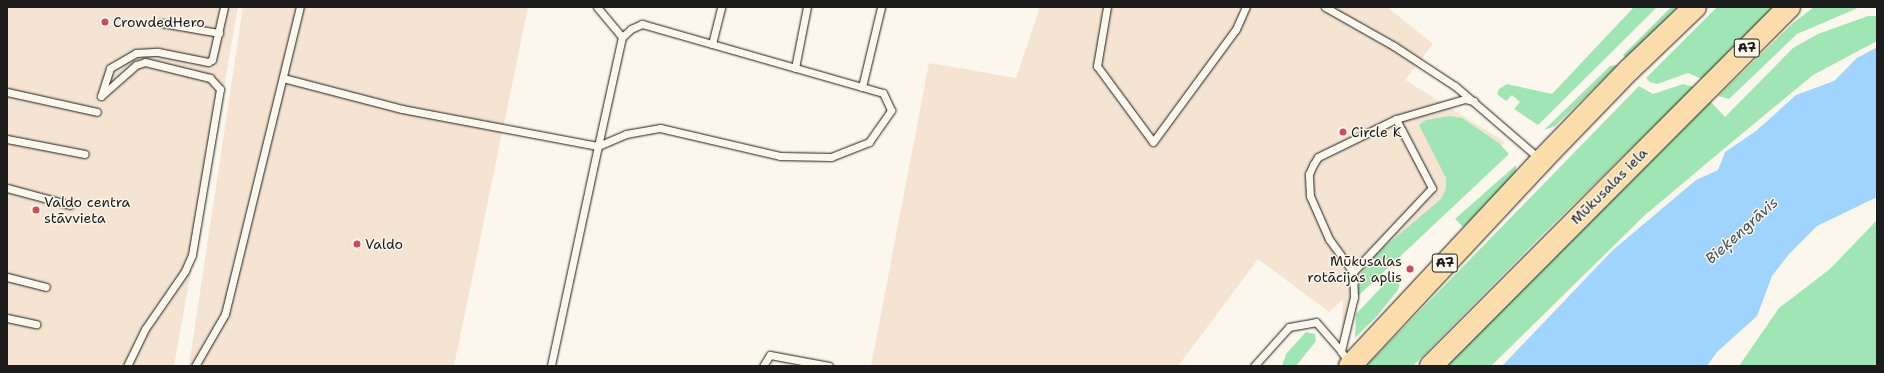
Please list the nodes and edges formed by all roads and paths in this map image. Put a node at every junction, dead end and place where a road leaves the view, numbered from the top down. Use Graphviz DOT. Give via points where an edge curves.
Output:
graph roads {
  1 [pos="224,7"];
  2 [pos="300,7"];
  3 [pos="597,7"];
  4 [pos="721,7"];
  5 [pos="807,7"];
  6 [pos="881,7"];
  7 [pos="1107,7"];
  8 [pos="1246,7"];
  9 [pos="1324,7"];
  10 [pos="1695,7"];
  11 [pos="1789,7"];
  12 [pos="161,23"];
  13 [pos="219,33"];
  14 [pos="622,37"];
  15 [pos="712,44"];
  16 [pos="795,68"];
  17 [pos="283,78"];
  18 [pos="862,87"];
  19 [pos="7,92"];
  20 [pos="1474,101"];
  21 [pos="97,112"];
  22 [pos="1396,119"];
  23 [pos="7,139"];
  24 [pos="598,146"];
  25 [pos="85,154"];
  26 [pos="1542,160"];
  27 [pos="7,188"];
  28 [pos="70,205"];
  29 [pos="1353,272"];
  30 [pos="7,277"];
  31 [pos="46,287"];
  32 [pos="7,318"];
  33 [pos="36,324"];
  34 [pos="1347,361"];
  35 [pos="127,366"];
  36 [pos="195,366"];
  37 [pos="551,366"];
  38 [pos="763,366"];
  39 [pos="829,366"];
  40 [pos="1254,366"];
  41 [pos="1431,366"];
  1 -- 13 [label="lane"];
  2 -- 17 [label="lane"];
  3 -- 14 [label="lane"];
  4 -- 15 [label="lane"];
  5 -- 16 [label="lane"];
  6 -- 18 [label="lane"];
  7 -- 8 [label="lane" via="1097,66 1153,142 1236,29"];
  9 -- 20 [label="lane" via="1394,46"];
  10 -- 26 [label="highway, A7" via="1629,70"];
  11 -- 41 [label="highway, Mūkusalas iela / A7"];
  12 -- 13 [label="lane"];
  13 -- 35 [label="lane" via="215,54 208,62 158,52 136,52 124,58 110,68 101,96 136,65 144,62 210,78 220,88 192,255 185,271 145,328"];
  14 -- 15 [label="lane" via="642,24"];
  14 -- 24 [label="lane"];
  15 -- 16 [label="lane"];
  16 -- 18 [label="lane"];
  17 -- 24 [label="lane" via="402,109"];
  17 -- 36 [label="lane" via="225,314"];
  18 -- 24 [label="lane" via="883,93 891,110 869,142 831,158 780,156 660,128 626,134"];
  19 -- 21 [label="lane"];
  20 -- 22 [label="lane" via="1465,99"];
  20 -- 26 [label="lane"];
  22 -- 29 [label="lane" via="1432,188"];
  22 -- 29 [label="lane" via="1318,157 1309,174 1310,196 1317,215 1329,238"];
  23 -- 25 [label="lane"];
  24 -- 37 [label="lane"];
  26 -- 34 [label="highway, A7"];
  27 -- 28 [label="lane"];
  29 -- 34 [label="lane" via="1354,297"];
  30 -- 31 [label="lane"];
  32 -- 33 [label="lane"];
  34 -- 40 [label="lane" via="1316,322 1289,327"];
  38 -- 39 [label="lane" via="770,355"];
}
